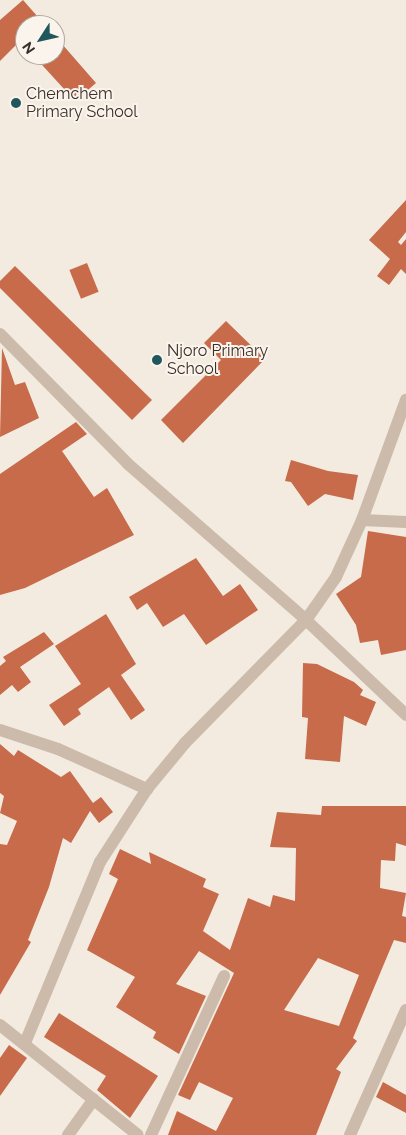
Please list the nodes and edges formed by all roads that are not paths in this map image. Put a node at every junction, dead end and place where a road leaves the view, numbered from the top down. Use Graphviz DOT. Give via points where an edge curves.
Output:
graph roads {
  1 [pos="0,334"];
  2 [pos="406,400"];
  3 [pos="362,520"];
  4 [pos="406,522"];
  5 [pos="306,620"];
  6 [pos="406,715"];
  7 [pos="0,730"];
  8 [pos="147,789"];
  9 [pos="224,976"];
  10 [pos="406,1010"];
  11 [pos="0,1025"];
  12 [pos="25,1043"];
  13 [pos="94,1099"];
  14 [pos="68,1135"];
  15 [pos="138,1135"];
  16 [pos="151,1135"];
  17 [pos="350,1135"];
  1 -- 5 [label="street" via="128,464"];
  2 -- 3 [label="street"];
  3 -- 4 [label="street"];
  3 -- 5 [label="street" via="336,576"];
  5 -- 6 [label="street"];
  5 -- 8 [label="street" via="185,743"];
  7 -- 8 [label="street" via="58,749"];
  8 -- 12 [label="street" via="100,862"];
  9 -- 16 [label="street"];
  10 -- 17 [label="street"];
  11 -- 12 [label="street"];
  12 -- 13 [label="street"];
  13 -- 14 [label="street"];
  13 -- 15 [label="street"];
}
